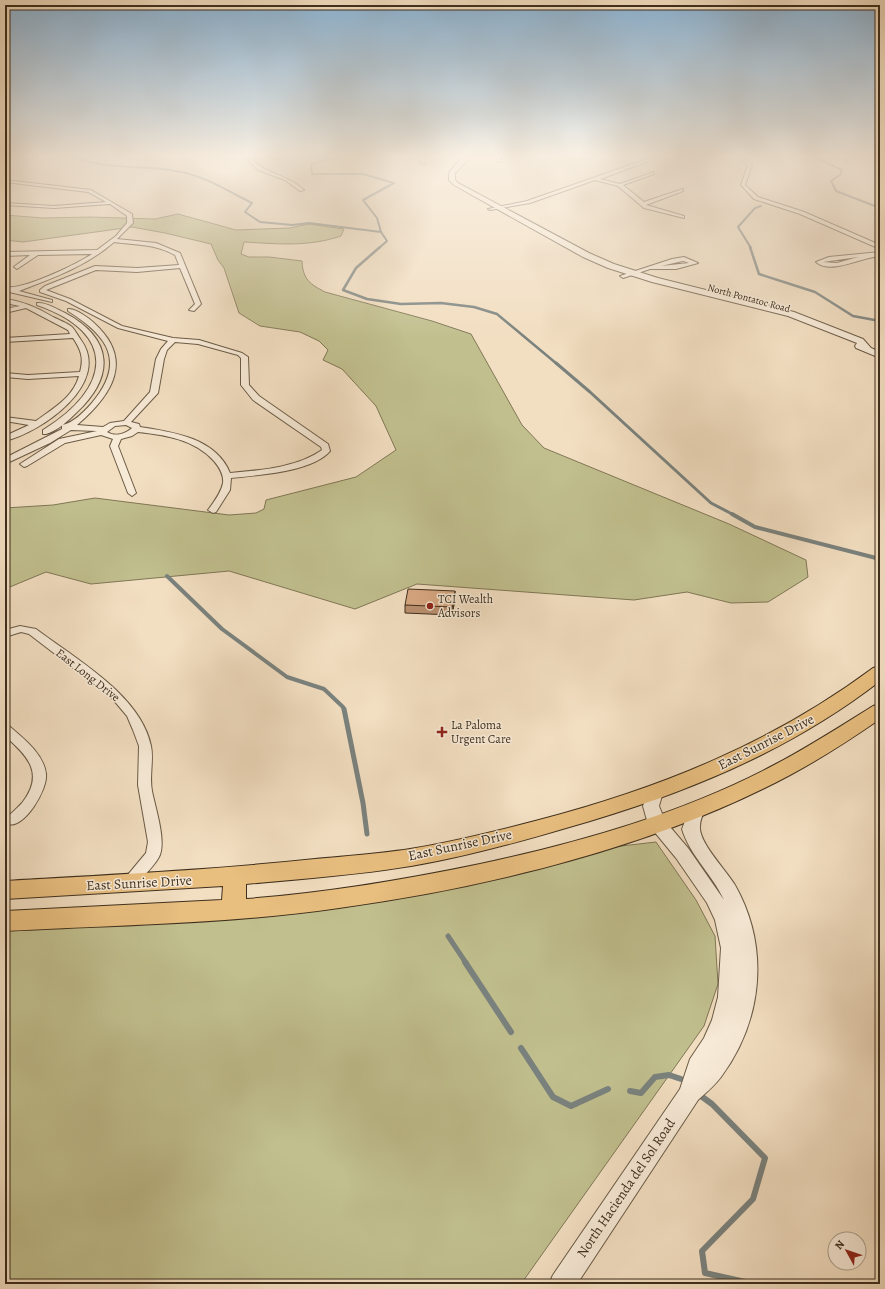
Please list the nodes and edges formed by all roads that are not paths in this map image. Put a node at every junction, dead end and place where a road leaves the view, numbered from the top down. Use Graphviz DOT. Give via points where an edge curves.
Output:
graph roads {
  1 [pos="130,217"];
  2 [pos="510,217"];
  3 [pos="513,217"];
  4 [pos="679,217"];
  5 [pos="812,217"];
  6 [pos="821,217"];
  7 [pos="682,218"];
  8 [pos="115,241"];
  9 [pos="880,242"];
  10 [pos="880,247"];
  11 [pos="101,252"];
  12 [pos="37,253"];
  13 [pos="5,254"];
  14 [pos="872,254"];
  15 [pos="880,254"];
  16 [pos="182,266"];
  17 [pos="17,267"];
  18 [pos="652,268"];
  19 [pos="633,273"];
  20 [pos="623,276"];
  21 [pos="7,293"];
  22 [pos="26,306"];
  23 [pos="192,310"];
  24 [pos="5,311"];
  25 [pos="73,336"];
  26 [pos="5,340"];
  27 [pos="173,340"];
  28 [pos="867,349"];
  29 [pos="880,355"];
  30 [pos="82,374"];
  31 [pos="5,375"];
  32 [pos="5,419"];
  33 [pos="126,423"];
  34 [pos="37,424"];
  35 [pos="57,426"];
  36 [pos="69,427"];
  37 [pos="136,429"];
  38 [pos="104,431"];
  39 [pos="118,437"];
  40 [pos="5,439"];
  41 [pos="5,454"];
  42 [pos="5,461"];
  43 [pos="24,464"];
  44 [pos="227,476"];
  45 [pos="132,493"];
  46 [pos="213,510"];
  47 [pos="5,634"];
  48 [pos="880,672"];
  49 [pos="880,710"];
  50 [pos="5,729"];
  51 [pos="655,792"];
  52 [pos="697,809"];
  53 [pos="12,821"];
  54 [pos="657,824"];
  55 [pos="235,878"];
  56 [pos="128,884"];
  57 [pos="5,890"];
  58 [pos="234,909"];
  59 [pos="5,921"];
  60 [pos="690,1093"];
  61 [pos="562,1284"];
  1 -- 8 [label="street" via="130,223"];
  2 -- 20 [label="street, North Pontatoc Road" via="576,257"];
  3 -- 19 [label="street, North Pontatoc Road" via="586,255"];
  4 -- 7 [label="street"];
  5 -- 10 [label="street"];
  6 -- 9 [label="street"];
  8 -- 11 [label="street"];
  8 -- 16 [label="street" via="149,243 170,249 178,254"];
  11 -- 12 [label="street"];
  11 -- 21 [label="street" via="73,269"];
  12 -- 13 [label="street"];
  12 -- 17 [label="street"];
  14 -- 14 [label="street" via="824,259 819,261 822,265 832,266"];
  14 -- 15 [label="street"];
  16 -- 23 [label="street" via="198,304"];
  16 -- 27 [label="street" via="136,270 92,268 42,290 68,300 120,327"];
  18 -- 18 [label="street" via="681,266 695,263 684,259 674,260"];
  18 -- 19 [label="street"];
  19 -- 20 [label="street"];
  19 -- 28 [label="street, North Pontatoc Road" via="791,314 860,341"];
  20 -- 28 [label="street, North Pontatoc Road" via="782,318"];
  21 -- 22 [label="street"];
  21 -- 35 [label="street" via="45,306 71,319 88,332 100,355 100,366 90,393"];
  21 -- 36 [label="street" via="56,303 82,316 100,330 114,354 111,375 100,399"];
  22 -- 24 [label="street"];
  22 -- 25 [label="street" via="61,322 70,329"];
  25 -- 26 [label="street"];
  25 -- 30 [label="street" via="84,349 85,366"];
  27 -- 33 [label="street" via="164,349 160,359 154,393"];
  27 -- 44 [label="street" via="199,342 244,357 245,385 256,398 328,450 314,458 278,469"];
  28 -- 29 [label="street, North Pontatoc Road"];
  30 -- 31 [label="street" via="28,377"];
  30 -- 34 [label="street" via="81,382 69,400"];
  32 -- 34 [label="street"];
  33 -- 37 [label="street" via="136,426"];
  33 -- 38 [label="street" via="115,424"];
  34 -- 35 [label="street"];
  34 -- 40 [label="street"];
  35 -- 36 [label="street"];
  35 -- 41 [label="street"];
  36 -- 38 [label="street"];
  36 -- 42 [label="street"];
  37 -- 39 [label="street" via="128,435"];
  37 -- 44 [label="street" via="174,436 205,447 224,467"];
  38 -- 39 [label="street" via="108,436"];
  38 -- 43 [label="street" via="62,442"];
  39 -- 45 [label="street" via="114,446"];
  44 -- 46 [label="street" via="227,484"];
  47 -- 56 [label="street, East Long Drive" via="20,629 32,631 115,694 132,715 145,746 146,800 155,842 153,855"];
  48 -- 51 [label="main road, East Sunrise Drive" via="856,691 794,730 699,776"];
  49 -- 52 [label="main road" via="815,752"];
  50 -- 53 [label="street" via="22,743 36,760 42,776 35,797"];
  51 -- 54 [label="street, North Hacienda del Sol Road" via="651,806"];
  51 -- 55 [label="main road, East Sunrise Drive" via="546,827 412,857"];
  52 -- 54 [label="main road"];
  52 -- 60 [label="street, North Hacienda del Sol Road" via="690,828 693,838 729,890 740,915 748,944 749,971 747,998 733,1039 713,1070"];
  54 -- 58 [label="main road" via="569,852 426,884 340,898"];
  54 -- 60 [label="street, North Hacienda del Sol Road" via="682,853 711,894 724,920 731,948 728,997 724,1014 712,1044 698,1066"];
  55 -- 56 [label="main road, East Sunrise Drive"];
  55 -- 58 [label="main road"];
  56 -- 57 [label="main road, East Sunrise Drive"];
  58 -- 59 [label="main road"];
  60 -- 61 [label="street, North Hacienda del Sol Road"];
}
